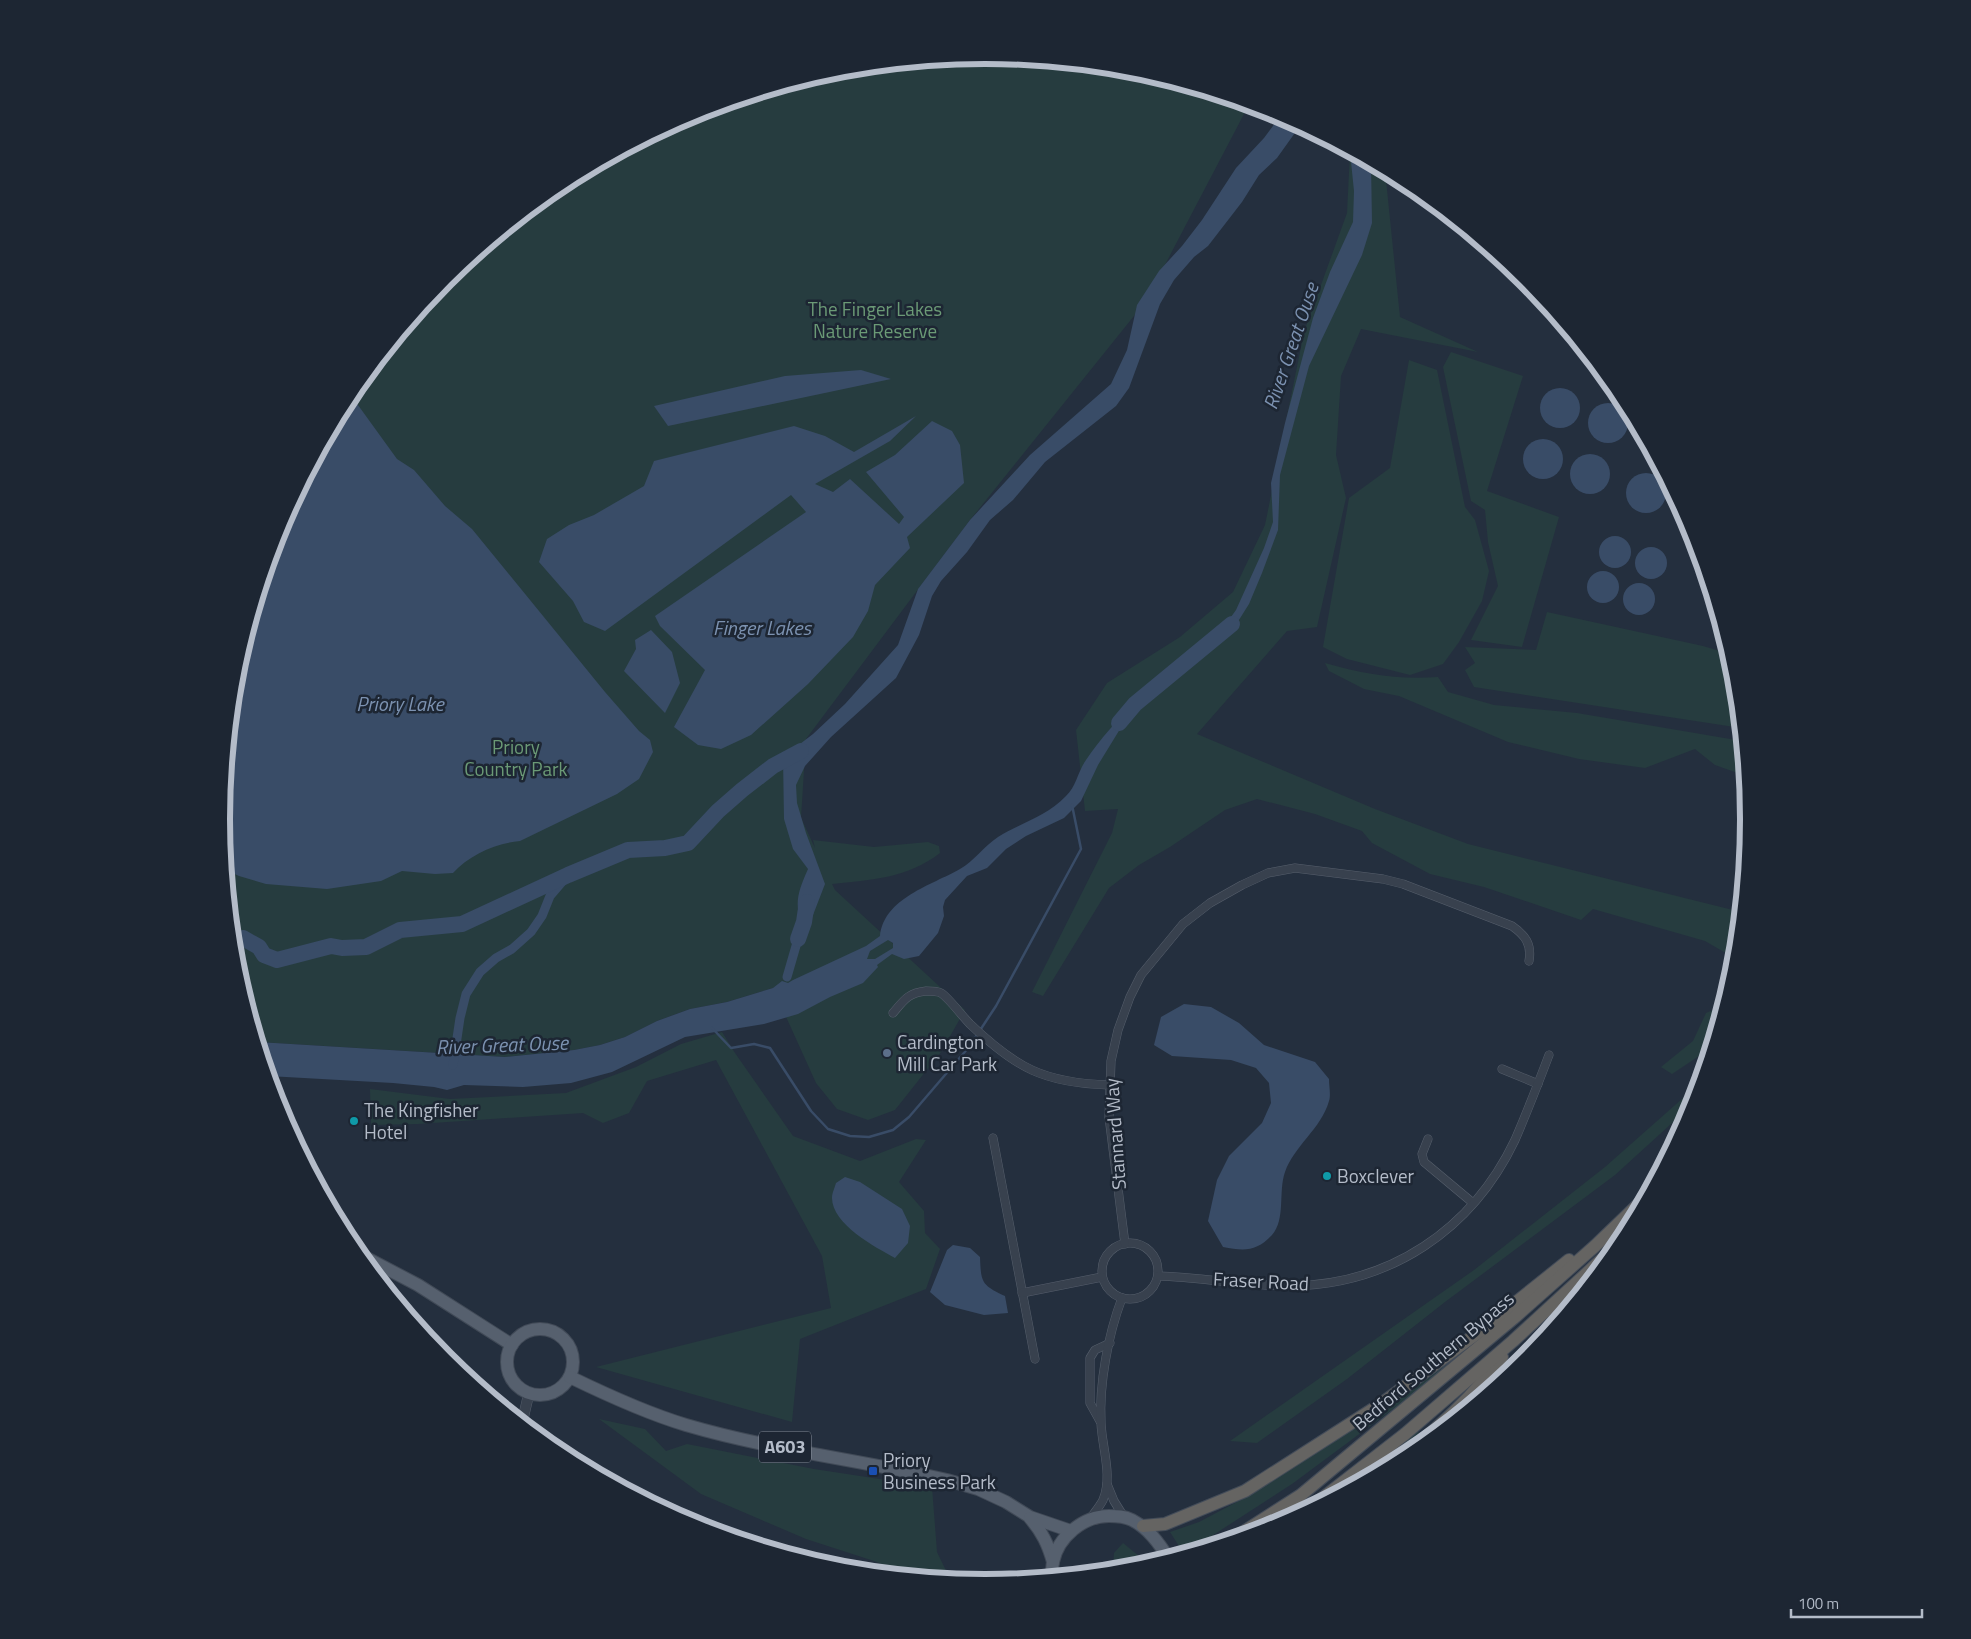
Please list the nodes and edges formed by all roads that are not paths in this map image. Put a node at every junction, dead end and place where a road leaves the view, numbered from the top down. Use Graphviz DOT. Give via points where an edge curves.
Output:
graph roads {
  1 [pos="1529,961"];
  2 [pos="893,1013"];
  3 [pos="1549,1055"];
  4 [pos="1502,1069"];
  5 [pos="1538,1084"];
  6 [pos="1109,1085"];
  7 [pos="993,1138"];
  8 [pos="1428,1139"];
  9 [pos="1473,1204"];
  10 [pos="1631,1211"];
  11 [pos="1125,1244"];
  12 [pos="1595,1246"];
  13 [pos="373,1261"];
  14 [pos="1595,1265"];
  15 [pos="1158,1276"];
  16 [pos="1102,1277"];
  17 [pos="1022,1292"];
  18 [pos="1122,1298"];
  19 [pos="1513,1341"];
  20 [pos="1110,1343"];
  21 [pos="512,1345"];
  22 [pos="1036,1359"];
  23 [pos="570,1377"];
  24 [pos="529,1393"];
  25 [pos="523,1418"];
  26 [pos="1101,1423"];
  27 [pos="1438,1425"];
  28 [pos="1107,1484"];
  29 [pos="1333,1490"];
  30 [pos="1124,1517"];
  31 [pos="1030,1518"];
  32 [pos="1090,1519"];
  33 [pos="1143,1526"];
  34 [pos="1253,1526"];
  35 [pos="1071,1531"];
  36 [pos="1165,1553"];
  37 [pos="1053,1562"];
  38 [pos="1052,1572"];
  1 -- 6 [label="street, Stannard Way" via="1529,944 1512,926 1403,884 1295,868 1268,873 1210,903 1183,924 1141,975 1118,1030"];
  2 -- 6 [label="street" via="913,993 931,990 941,993 959,1014 1008,1058 1042,1075"];
  3 -- 5 [label="street, Fraser Road"];
  4 -- 5 [label="street"];
  5 -- 9 [label="street, Fraser Road" via="1511,1146"];
  6 -- 11 [label="street, Stannard Way"];
  7 -- 17 [label="street"];
  8 -- 9 [label="street" via="1422,1154 1424,1162"];
  9 -- 15 [label="street, Fraser Road" via="1430,1242 1400,1261 1354,1278 1289,1286"];
  10 -- 12 [label="highway, Bedford Southern Bypass"];
  11 -- 15 [label="street" via="1147,1249 1154,1256"];
  11 -- 16 [label="street" via="1107,1255 1102,1265"];
  12 -- 33 [label="highway" via="1564,1263 1479,1332 1381,1404 1245,1490 1165,1524"];
  12 -- 34 [label="highway, Bedford Southern Bypass" via="1301,1495"];
  13 -- 21 [label="main road" via="418,1285"];
  14 -- 19 [label="highway, Bedford Southern Bypass"];
  15 -- 18 [label="street" via="1148,1293 1132,1299"];
  16 -- 17 [label="street"];
  16 -- 18 [label="street" via="1112,1293"];
  17 -- 22 [label="street"];
  18 -- 20 [label="street"];
  19 -- 27 [label="highway" via="1487,1379"];
  19 -- 29 [label="highway, Bedford Southern Bypass" via="1405,1434"];
  20 -- 26 [label="street"];
  20 -- 26 [label="street" via="1094,1350 1090,1358 1090,1402"];
  21 -- 23 [label="main road" via="523,1334 537,1329 553,1331 566,1341 572,1353"];
  21 -- 24 [label="main road" via="507,1360 510,1376 518,1387"];
  23 -- 24 [label="main road" via="552,1393"];
  23 -- 31 [label="main road, A603" via="639,1409 686,1425 978,1489"];
  24 -- 25 [label="street"];
  26 -- 28 [label="street"];
  28 -- 30 [label="street"];
  28 -- 32 [label="street" via="1103,1500"];
  30 -- 32 [label="main road"];
  30 -- 33 [label="main road"];
  31 -- 35 [label="main road, A603"];
  31 -- 37 [label="main road, A603" via="1041,1531"];
  32 -- 35 [label="main road"];
  33 -- 36 [label="main road"];
  35 -- 37 [label="main road" via="1059,1545"];
  37 -- 38 [label="main road"];
}
